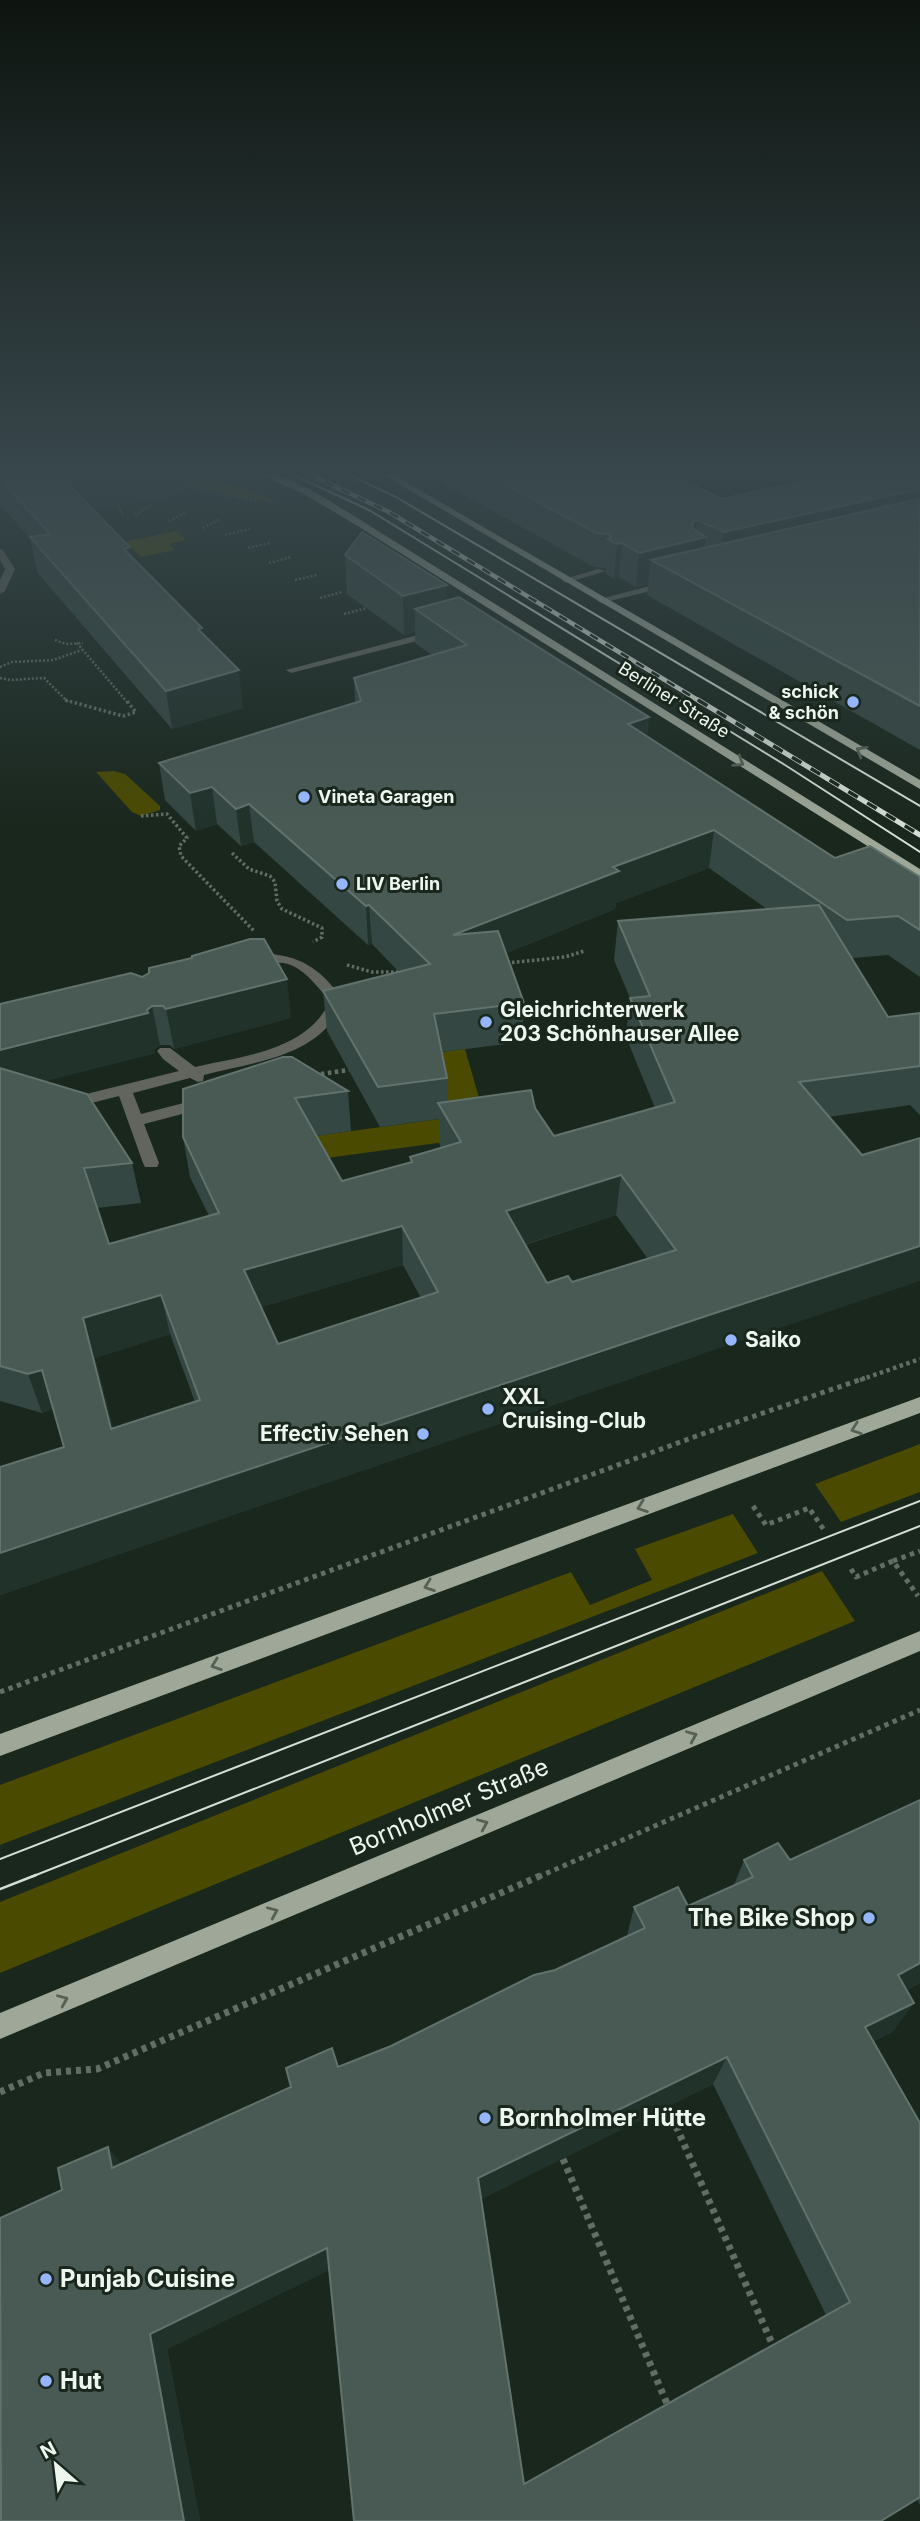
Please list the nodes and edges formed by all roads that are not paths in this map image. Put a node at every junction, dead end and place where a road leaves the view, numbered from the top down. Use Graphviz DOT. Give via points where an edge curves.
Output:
graph roads {
  1 [pos="461,592"];
  2 [pos="586,592"];
  3 [pos="637,592"];
  4 [pos="601,600"];
  5 [pos="452,629"];
  6 [pos="291,670"];
  7 [pos="920,785"];
  8 [pos="920,875"];
  9 [pos="244,961"];
  10 [pos="193,1072"];
  11 [pos="148,1083"];
  12 [pos="124,1090"];
  13 [pos="56,1107"];
  14 [pos="135,1121"];
  15 [pos="152,1163"];
  16 [pos="920,1405"];
  17 [pos="920,1641"];
  18 [pos="0,1745"];
  19 [pos="0,2026"];
  1 -- 8 [label="main road, Berliner Straße, one-way"];
  2 -- 4 [label="main road"];
  3 -- 4 [label="street"];
  7 -- 4 [label="main road, one-way"];
  5 -- 6 [label="street"];
  9 -- 10 [label="street" via="281,959 308,967 337,1002 329,1019 294,1053"];
  10 -- 11 [label="street"];
  10 -- 11 [label="street" via="167,1054"];
  10 -- 14 [label="street" via="217,1094"];
  11 -- 12 [label="street"];
  12 -- 13 [label="street"];
  12 -- 14 [label="street"];
  14 -- 15 [label="street"];
  16 -- 18 [label="main road, one-way"];
  19 -- 17 [label="main road, Bornholmer Straße, one-way"];
}
